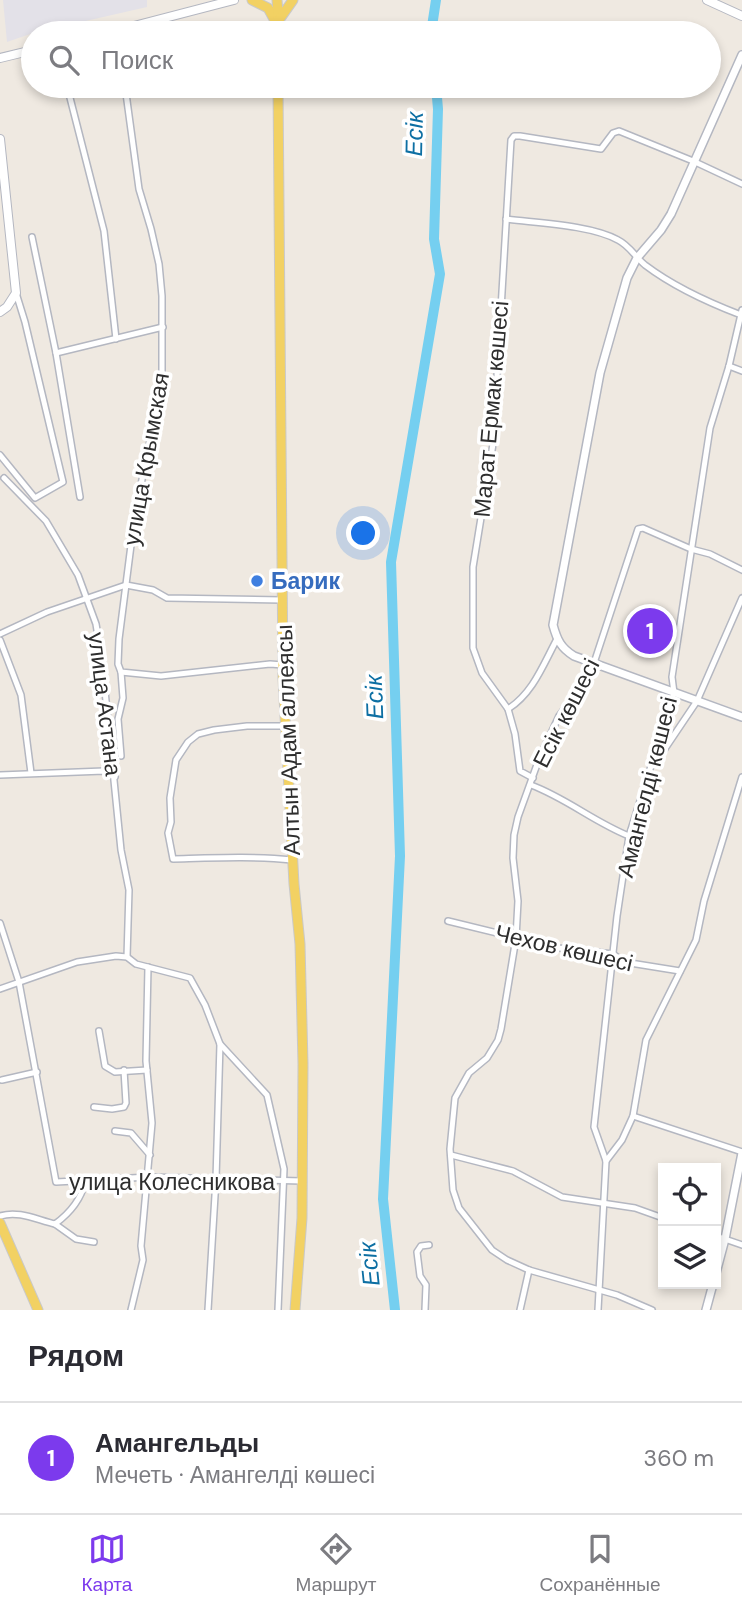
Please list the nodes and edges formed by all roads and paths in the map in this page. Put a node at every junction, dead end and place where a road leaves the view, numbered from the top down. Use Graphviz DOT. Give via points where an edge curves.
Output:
graph roads {
  1 [pos="191,0"];
  2 [pos="234,0"];
  3 [pos="252,0"];
  4 [pos="278,0"];
  5 [pos="293,0"];
  6 [pos="708,0"];
  7 [pos="194,11"];
  8 [pos="742,16"];
  9 [pos="158,21"];
  10 [pos="276,21"];
  11 [pos="279,21"];
  12 [pos="282,21"];
  13 [pos="21,53"];
  14 [pos="742,55"];
  15 [pos="0,58"];
  16 [pos="70,98"];
  17 [pos="127,98"];
  18 [pos="278,98"];
  19 [pos="0,139"];
  20 [pos="693,161"];
  21 [pos="742,184"];
  22 [pos="506,219"];
  23 [pos="32,237"];
  24 [pos="637,258"];
  25 [pos="16,293"];
  26 [pos="0,312"];
  27 [pos="741,313"];
  28 [pos="163,327"];
  29 [pos="116,339"];
  30 [pos="56,353"];
  31 [pos="729,366"];
  32 [pos="742,371"];
  33 [pos="0,455"];
  34 [pos="4,478"];
  35 [pos="80,497"];
  36 [pos="691,549"];
  37 [pos="742,570"];
  38 [pos="126,584"];
  39 [pos="88,597"];
  40 [pos="742,598"];
  41 [pos="282,600"];
  42 [pos="0,634"];
  43 [pos="557,639"];
  44 [pos="0,640"];
  45 [pos="594,663"];
  46 [pos="283,665"];
  47 [pos="121,672"];
  48 [pos="674,692"];
  49 [pos="697,701"];
  50 [pos="508,709"];
  51 [pos="742,717"];
  52 [pos="286,726"];
  53 [pos="121,756"];
  54 [pos="652,768"];
  55 [pos="31,773"];
  56 [pos="0,775"];
  57 [pos="115,777"];
  58 [pos="742,777"];
  59 [pos="533,778"];
  60 [pos="531,785"];
  61 [pos="629,836"];
  62 [pos="292,860"];
  63 [pos="448,921"];
  64 [pos="0,923"];
  65 [pos="516,938"];
  66 [pos="612,954"];
  67 [pos="127,957"];
  68 [pos="148,967"];
  69 [pos="680,971"];
  70 [pos="19,982"];
  71 [pos="0,989"];
  72 [pos="99,1031"];
  73 [pos="220,1044"];
  74 [pos="124,1070"];
  75 [pos="147,1070"];
  76 [pos="37,1072"];
  77 [pos="2,1080"];
  78 [pos="94,1107"];
  79 [pos="633,1116"];
  80 [pos="115,1131"];
  81 [pos="742,1152"];
  82 [pos="150,1155"];
  83 [pos="451,1155"];
  84 [pos="606,1161"];
  85 [pos="149,1177"];
  86 [pos="216,1179"];
  87 [pos="284,1181"];
  88 [pos="302,1181"];
  89 [pos="85,1182"];
  90 [pos="604,1205"];
  91 [pos="0,1216"];
  92 [pos="658,1216"];
  93 [pos="0,1223"];
  94 [pos="55,1224"];
  95 [pos="721,1238"];
  96 [pos="725,1239"];
  97 [pos="94,1242"];
  98 [pos="429,1245"];
  99 [pos="742,1245"];
  100 [pos="721,1254"];
  101 [pos="529,1270"];
  102 [pos="712,1289"];
  103 [pos="599,1290"];
  104 [pos="38,1310"];
  105 [pos="131,1310"];
  106 [pos="208,1310"];
  107 [pos="278,1310"];
  108 [pos="295,1310"];
  109 [pos="425,1310"];
  110 [pos="520,1310"];
  111 [pos="598,1310"];
  112 [pos="652,1310"];
  113 [pos="706,1310"];
  1 -- 7 [label="street"];
  2 -- 7 [label="main road"];
  3 -- 10 [label="main road" via="268,8"];
  4 -- 11 [label="main road"];
  5 -- 12 [label="main road"];
  6 -- 8 [label="main road"];
  7 -- 9 [label="main road"];
  13 -- 15 [label="main road"];
  14 -- 20 [label="street"];
  16 -- 29 [label="street" via="103,231"];
  17 -- 28 [label="street, улица Крымская" via="139,189 159,264"];
  18 -- 41 [label="main road, Алтын Адам аллеясы"];
  19 -- 25 [label="main road"];
  20 -- 21 [label="street"];
  20 -- 22 [label="street, Марат Ермак көшесі" via="619,131 612,133 601,149 514,136"];
  20 -- 24 [label="street" via="671,214"];
  22 -- 24 [label="street" via="603,233 624,244"];
  22 -- 50 [label="street, Марат Ермак көшесі" via="493,444 473,567 472,648 482,673"];
  23 -- 30 [label="street"];
  24 -- 27 [label="street" via="689,293"];
  24 -- 43 [label="street" via="600,373 553,625"];
  25 -- 26 [label="main road"];
  25 -- 33 [label="street" via="64,482 35,498"];
  27 -- 31 [label="street, Амангелді көшесі"];
  28 -- 29 [label="street"];
  28 -- 38 [label="street, улица Крымская" via="162,381"];
  29 -- 30 [label="street"];
  30 -- 35 [label="street"];
  31 -- 32 [label="street"];
  31 -- 36 [label="street, Амангелді көшесі" via="710,428"];
  34 -- 39 [label="street, улица Астана" via="46,521"];
  36 -- 37 [label="street"];
  36 -- 45 [label="street, Есік көшесі" via="638,529"];
  36 -- 48 [label="street, Амангелді көшесі" via="672,677"];
  38 -- 39 [label="street"];
  38 -- 41 [label="street" via="167,598"];
  38 -- 47 [label="street, улица Крымская" via="119,639"];
  39 -- 42 [label="street"];
  39 -- 57 [label="street, улица Астана" via="103,661"];
  40 -- 49 [label="street"];
  41 -- 46 [label="main road, Алтын Адам аллеясы"];
  43 -- 45 [label="street" via="574,656"];
  43 -- 50 [label="street" via="530,689"];
  44 -- 55 [label="street" via="21,695"];
  45 -- 48 [label="street"];
  45 -- 59 [label="street, Есік көшесі" via="559,716"];
  46 -- 47 [label="street" via="161,676"];
  46 -- 52 [label="main road, Алтын Адам аллеясы"];
  47 -- 53 [label="street, улица Крымская"];
  48 -- 49 [label="street"];
  48 -- 54 [label="street, Амангелді көшесі"];
  49 -- 51 [label="street"];
  49 -- 54 [label="street"];
  50 -- 59 [label="street" via="520,771"];
  52 -- 62 [label="main road, Алтын Адам аллеясы"];
  52 -- 62 [label="street" via="214,730 188,742 176,760 168,834 173,859"];
  54 -- 61 [label="street, Амангелді көшесі"];
  55 -- 56 [label="street"];
  55 -- 57 [label="street" via="104,771"];
  57 -- 67 [label="street, улица Астана" via="129,890"];
  58 -- 69 [label="street" via="696,940"];
  59 -- 60 [label="street, Есік көшесі"];
  60 -- 61 [label="street"];
  60 -- 65 [label="street, Есік көшесі" via="514,835"];
  61 -- 66 [label="street, Амангелді көшесі"];
  62 -- 88 [label="main road, Алтын Адам аллеясы" via="300,944"];
  63 -- 65 [label="street, Чехов көшесі"];
  64 -- 70 [label="street, улица Колесникова"];
  65 -- 66 [label="street, Чехов көшесі"];
  65 -- 83 [label="street, Есік көшесі" via="498,1040 487,1058 469,1073 455,1098"];
  66 -- 69 [label="street, Чехов көшесі" via="624,962"];
  66 -- 84 [label="street, Амангелді көшесі" via="594,1127"];
  67 -- 68 [label="street"];
  67 -- 70 [label="street" via="77,962"];
  68 -- 73 [label="street" via="190,978"];
  68 -- 75 [label="street"];
  69 -- 79 [label="street" via="646,1040"];
  70 -- 71 [label="street"];
  70 -- 76 [label="street, улица Колесникова"];
  72 -- 74 [label="street" via="105,1066 115,1072"];
  73 -- 86 [label="street"];
  73 -- 87 [label="street" via="267,1095"];
  74 -- 75 [label="street"];
  74 -- 78 [label="street" via="124,1107"];
  75 -- 82 [label="street"];
  76 -- 77 [label="street"];
  76 -- 89 [label="street, улица Колесникова" via="55,1182"];
  79 -- 81 [label="street"];
  79 -- 84 [label="street"];
  80 -- 82 [label="street" via="131,1133"];
  81 -- 96 [label="street"];
  82 -- 85 [label="street"];
  83 -- 90 [label="street" via="513,1171 562,1197"];
  83 -- 101 [label="street, Есік көшесі" via="459,1208 492,1251"];
  84 -- 90 [label="street, Амангелді көшесі"];
  85 -- 86 [label="street, улица Колесникова"];
  85 -- 89 [label="street, улица Колесникова"];
  85 -- 105 [label="street" via="141,1246 144,1260"];
  86 -- 87 [label="street, улица Колесникова"];
  86 -- 106 [label="street"];
  87 -- 88 [label="street, улица Колесникова"];
  87 -- 107 [label="street"];
  88 -- 108 [label="main road, Алтын Адам аллеясы"];
  89 -- 94 [label="street" via="76,1205"];
  90 -- 92 [label="street"];
  90 -- 103 [label="street, Амангелді көшесі"];
  91 -- 94 [label="street" via="9,1213"];
  93 -- 104 [label="main road"];
  94 -- 97 [label="street" via="76,1239"];
  95 -- 96 [label="street"];
  96 -- 99 [label="street"];
  96 -- 100 [label="street"];
  98 -- 109 [label="street" via="417,1252 426,1285"];
  101 -- 103 [label="street, Есік көшесі"];
  101 -- 110 [label="street"];
  102 -- 113 [label="street"];
  103 -- 111 [label="street, Амангелді көшесі"];
  103 -- 112 [label="street, Есік көшесі"];
}
